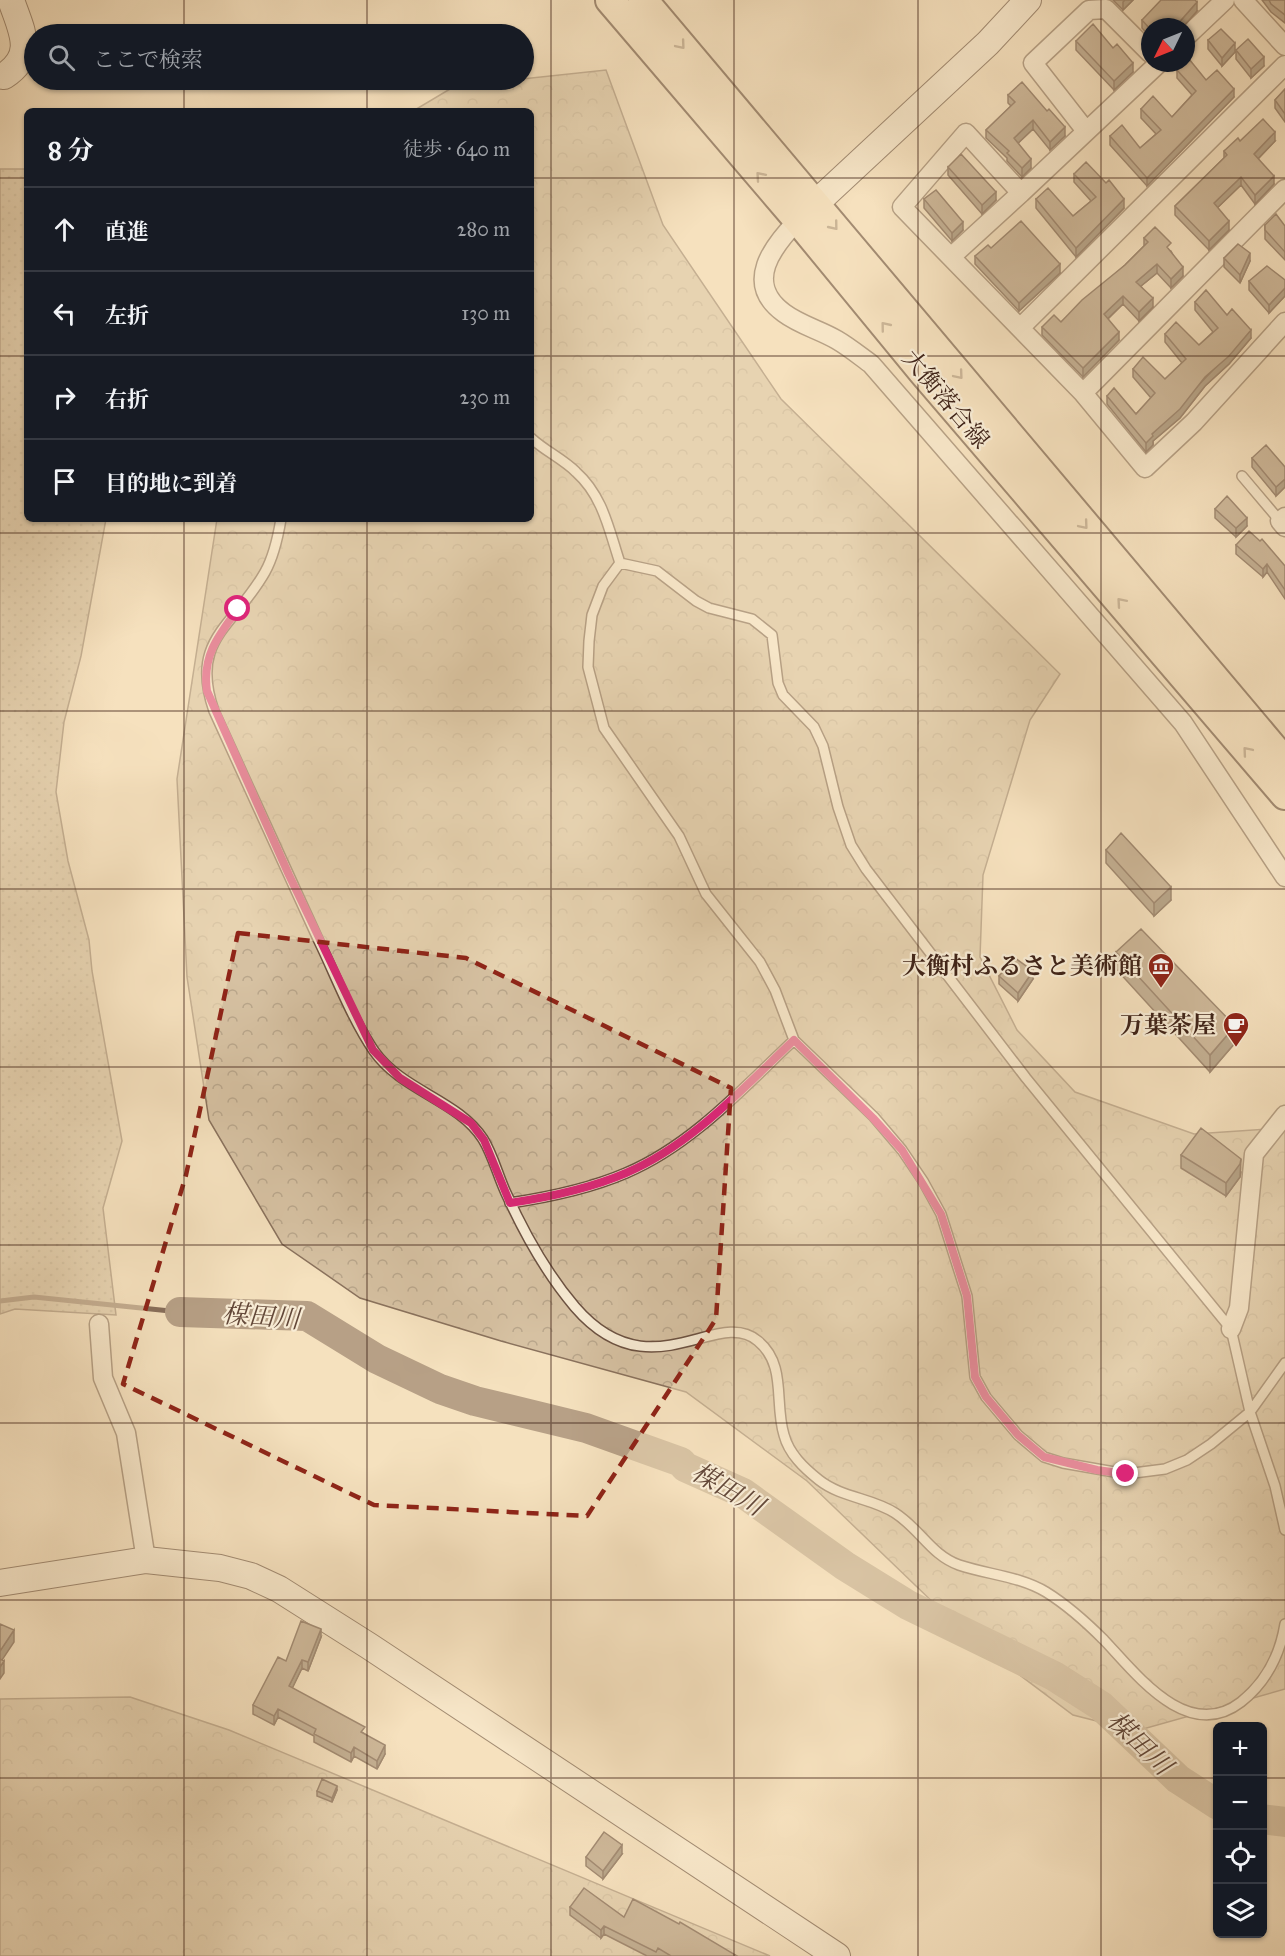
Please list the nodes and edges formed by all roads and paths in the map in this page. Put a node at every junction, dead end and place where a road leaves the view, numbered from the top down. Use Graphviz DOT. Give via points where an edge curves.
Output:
graph roads {
  1 [pos="11,0"];
  2 [pos="610,0"];
  3 [pos="643,0"];
  4 [pos="1028,0"];
  5 [pos="1225,0"];
  6 [pos="1243,0"];
  7 [pos="1195,28"];
  8 [pos="1141,44"];
  9 [pos="1285,46"];
  10 [pos="1285,65"];
  11 [pos="1149,72"];
  12 [pos="2,76"];
  13 [pos="1086,131"];
  14 [pos="1285,189"];
  15 [pos="1021,193"];
  16 [pos="806,211"];
  17 [pos="951,257"];
  18 [pos="1285,322"];
  19 [pos="1020,328"];
  20 [pos="1083,393"];
  21 [pos="534,440"];
  22 [pos="1242,476"];
  23 [pos="280,522"];
  24 [pos="1284,522"];
  25 [pos="620,564"];
  26 [pos="1285,762"];
  27 [pos="1285,795"];
  28 [pos="1285,877"];
  29 [pos="794,1040"];
  30 [pos="1285,1114"];
  31 [pos="510,1203"];
  32 [pos="99,1324"];
  33 [pos="1231,1329"];
  34 [pos="1285,1363"];
  35 [pos="1250,1412"];
  36 [pos="1285,1530"];
  37 [pos="146,1560"];
  38 [pos="0,1583"];
  39 [pos="1285,1624"];
  40 [pos="837,1956"];
  1 -- 12 [label="street" via="24,49 21,60"];
  16 -- 2 [label="main road, 大衡落合線, one-way"];
  3 -- 16 [label="main road, 大衡落合線, one-way"];
  4 -- 16 [label="street" via="988,43"];
  5 -- 7 [label="street"];
  6 -- 9 [label="street"];
  8 -- 13 [label="street" via="1106,9 1089,10 1033,63"];
  10 -- 19 [label="street"];
  11 -- 13 [label="street"];
  13 -- 15 [label="street"];
  14 -- 20 [label="street"];
  15 -- 17 [label="street"];
  15 -- 17 [label="street" via="966,133 902,207"];
  16 -- 26 [label="main road, 大衡落合線, one-way"];
  27 -- 16 [label="main road, 大衡落合線, one-way" via="922,372"];
  16 -- 28 [label="street" via="769,255 764,270 771,298 782,312 837,340 871,364 1183,723"];
  17 -- 19 [label="street"];
  18 -- 20 [label="street" via="1194,422 1145,468"];
  19 -- 20 [label="street"];
  21 -- 25 [label="lane" via="575,470 590,487 602,507"];
  22 -- 24 [label="lane"];
  23 -- 31 [label="lane" via="266,570 207,656 207,691 373,1050 400,1078 471,1123 484,1140"];
  25 -- 29 [label="lane" via="603,586 592,615 589,641 588,667 604,728 679,836 706,894 760,962"];
  25 -- 33 [label="lane" via="657,571 696,601 752,619 772,635 778,683 783,695 814,727 824,746 851,845 866,868 1026,1078"];
  29 -- 31 [label="lane" via="683,1140 653,1159 599,1184"];
  29 -- 35 [label="lane" via="873,1118 923,1181 941,1214 967,1296 975,1377 986,1397 1029,1446 1044,1457 1063,1463 1126,1474 1147,1473 1187,1460"];
  30 -- 33 [label="street" via="1254,1154 1239,1308"];
  31 -- 39 [label="lane" via="557,1284 597,1327 613,1339 650,1349 735,1333 754,1337 769,1351 776,1369 784,1436 794,1456 808,1471 845,1495 879,1504 898,1514 942,1557 958,1565 1016,1578 1046,1592 1088,1625 1151,1689 1179,1709 1199,1714 1235,1706 1266,1676"];
  32 -- 37 [label="street" via="103,1378 126,1433"];
  33 -- 35 [label="lane"];
  34 -- 35 [label="lane"];
  35 -- 36 [label="lane"];
  37 -- 38 [label="street"];
  37 -- 40 [label="street" via="220,1568 279,1589"];
}
